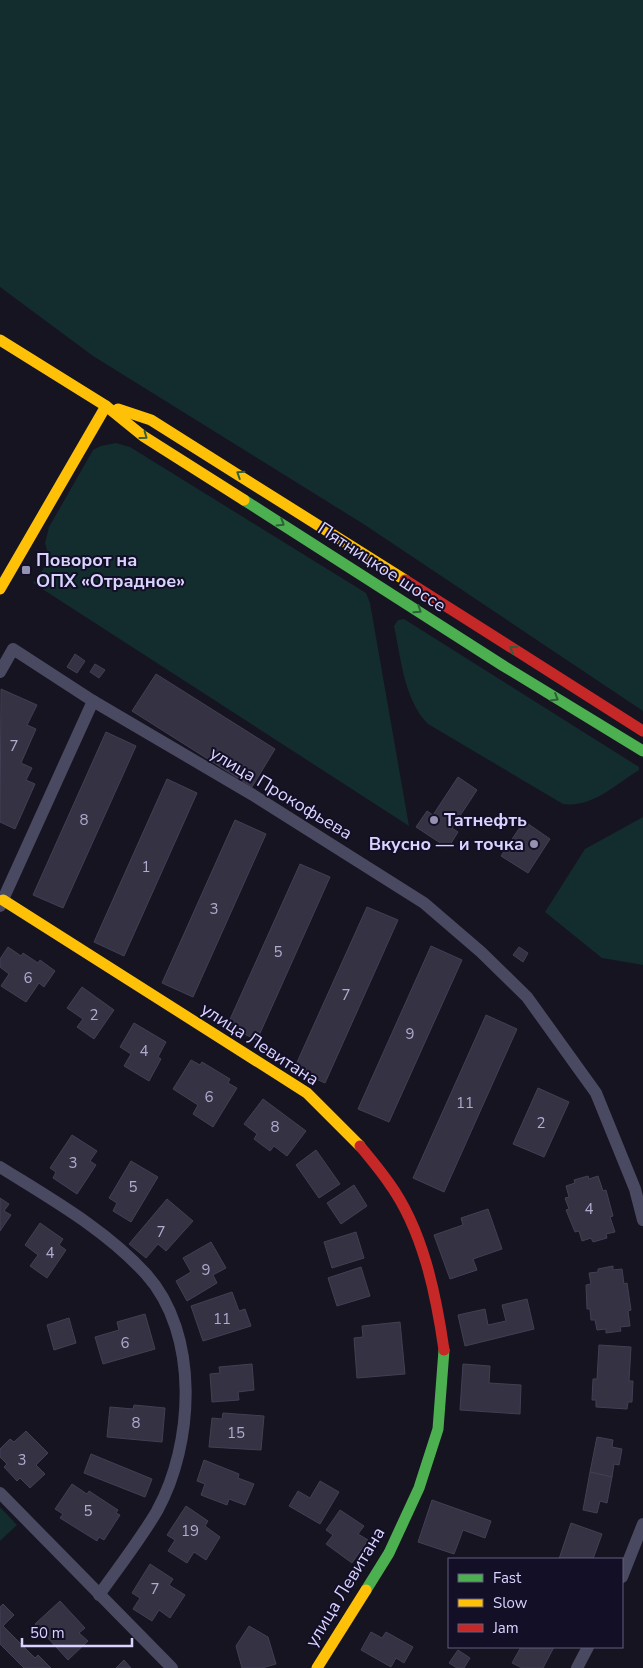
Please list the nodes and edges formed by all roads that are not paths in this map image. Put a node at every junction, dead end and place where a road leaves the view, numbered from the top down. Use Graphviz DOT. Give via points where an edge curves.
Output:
graph roads {
  1 [pos="0,340"];
  2 [pos="106,406"];
  3 [pos="0,590"];
  4 [pos="0,672"];
  5 [pos="93,701"];
  6 [pos="643,731"];
  7 [pos="643,752"];
  8 [pos="1,903"];
  9 [pos="0,1167"];
  10 [pos="643,1220"];
  11 [pos="0,1493"];
  12 [pos="643,1524"];
  13 [pos="623,1574"];
  14 [pos="99,1595"];
  15 [pos="587,1648"];
  16 [pos="172,1668"];
  17 [pos="317,1668"];
  18 [pos="577,1668"];
  1 -- 2 [label="main road, Пятницкое шоссе"];
  2 -- 3 [label="main road"];
  6 -- 2 [label="main road, Пятницкое шоссе, one-way" via="211,456 151,420"];
  2 -- 7 [label="main road, Пятницкое шоссе, one-way" via="143,436"];
  4 -- 5 [label="street, улица Прокофьева" via="13,649"];
  5 -- 8 [label="street"];
  5 -- 10 [label="street, улица Прокофьева" via="253,795 424,902 492,963 527,997 596,1094 635,1188"];
  8 -- 17 [label="main road, улица Левитана" via="307,1093 354,1139 390,1184 417,1236 436,1295 445,1356 438,1429 419,1488 389,1553"];
  9 -- 14 [label="street" via="94,1226 146,1274 164,1298 178,1336 186,1398 178,1460 157,1511"];
  11 -- 14 [label="street"];
  12 -- 13 [label="street"];
  14 -- 16 [label="street"];
  15 -- 18 [label="street"];
}
